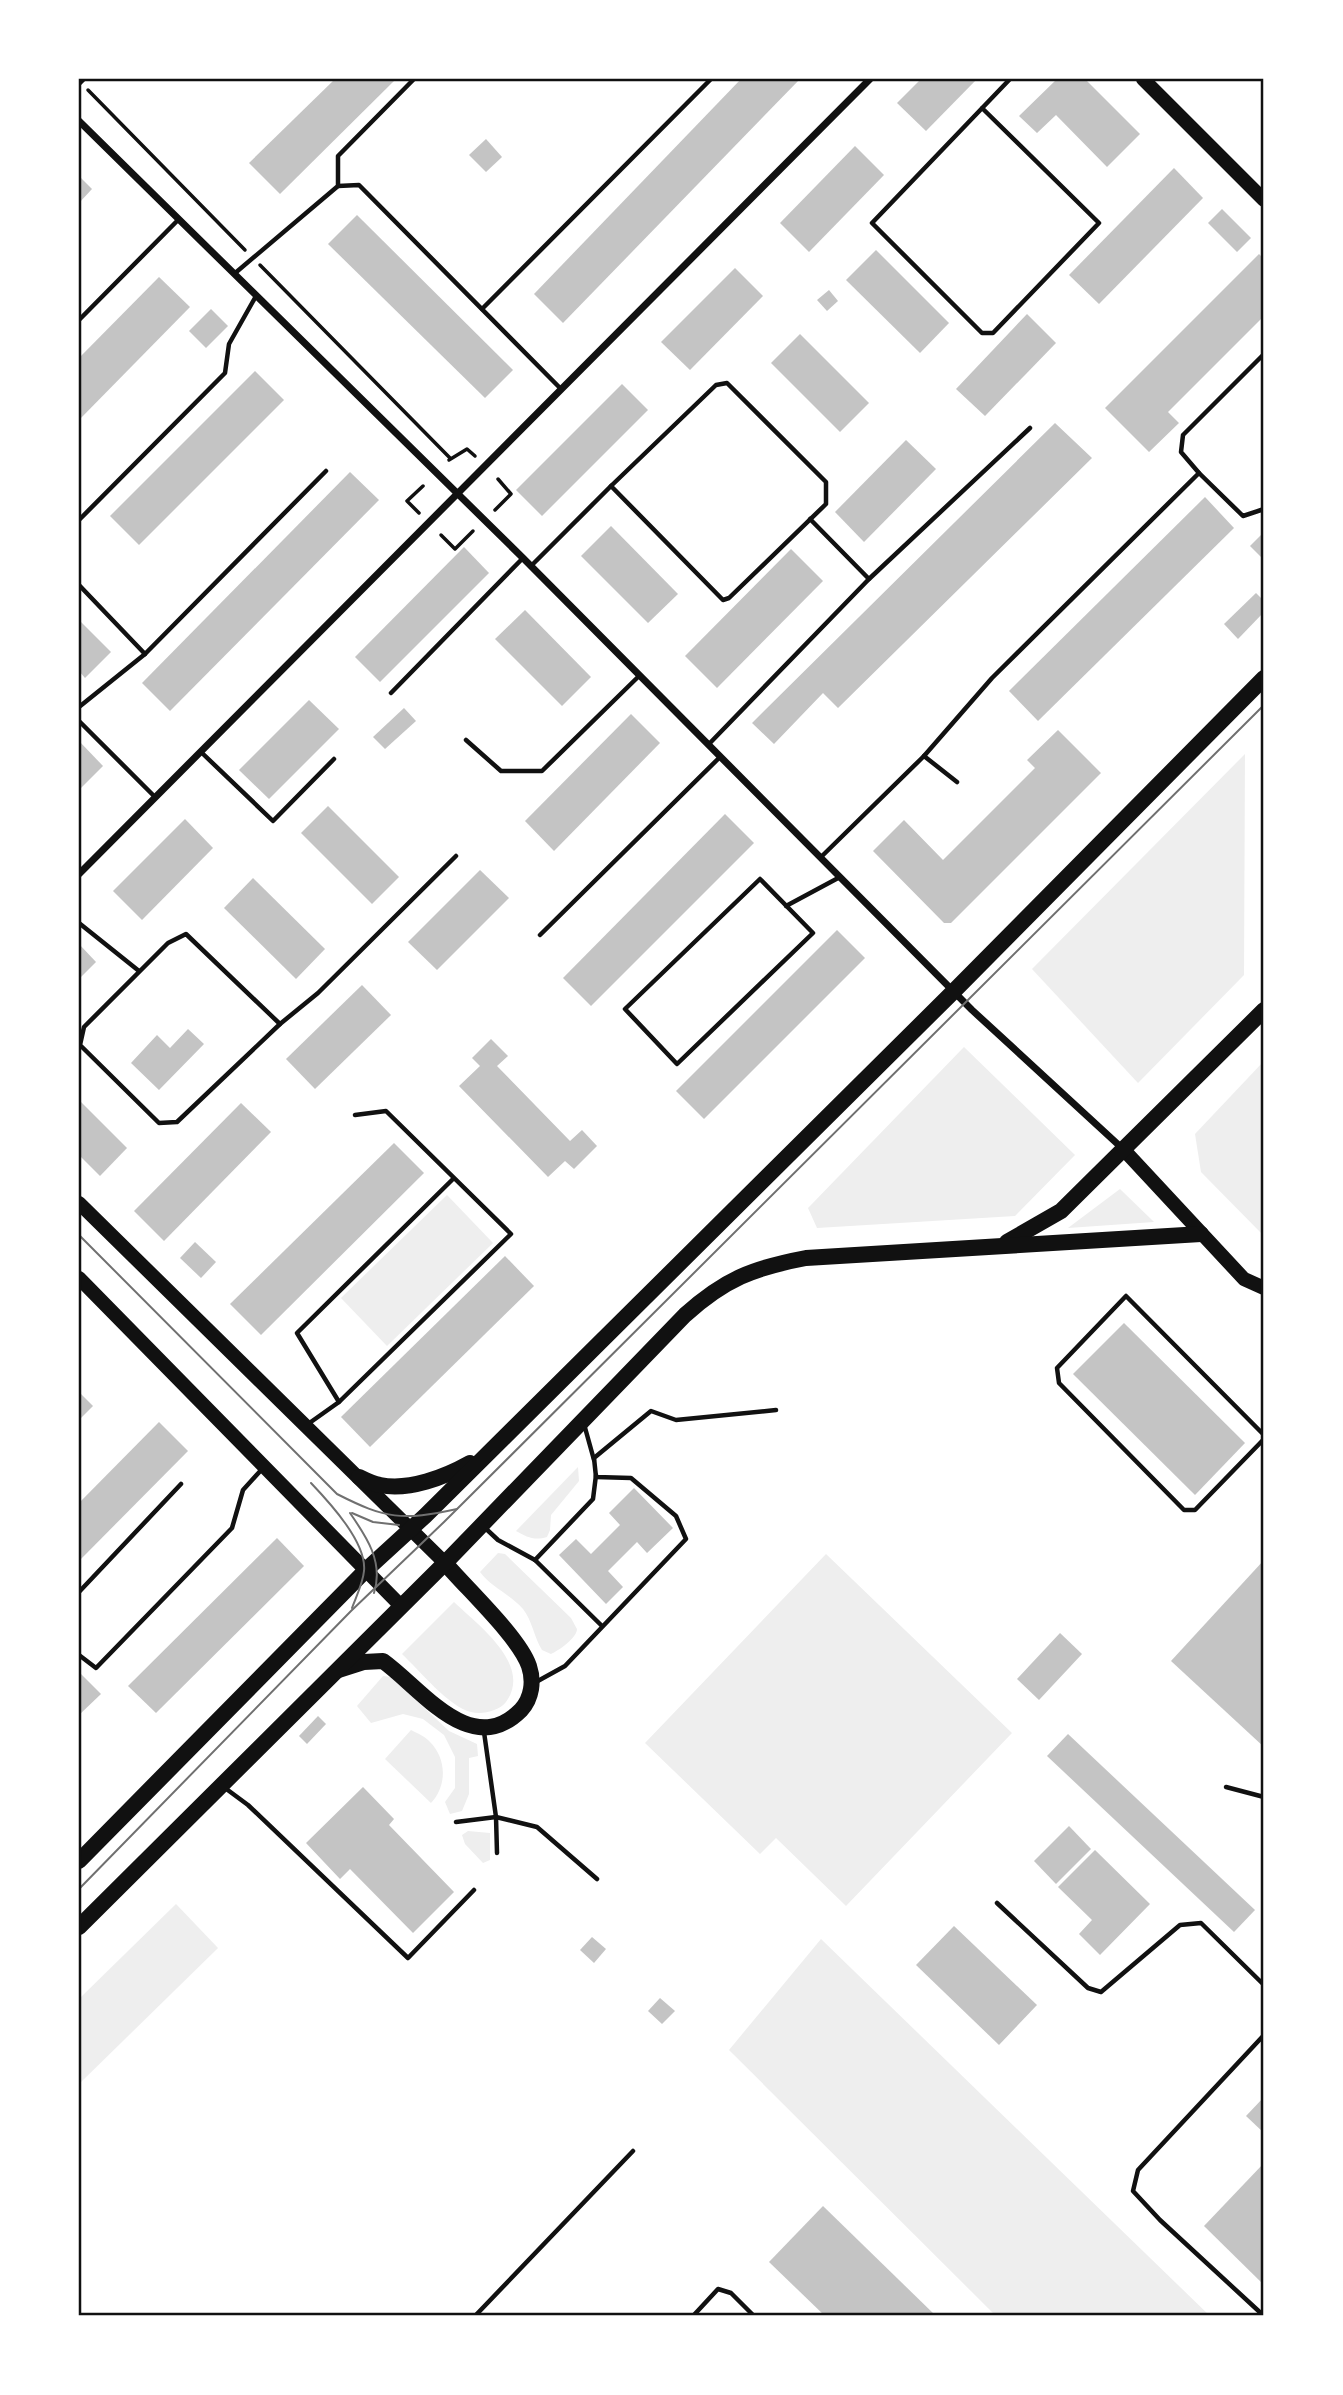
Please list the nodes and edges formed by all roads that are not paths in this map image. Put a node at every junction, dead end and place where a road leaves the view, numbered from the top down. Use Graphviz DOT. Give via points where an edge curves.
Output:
graph roads {
  1 [pos="414,79"];
  2 [pos="710,79"];
  3 [pos="870,79"];
  4 [pos="1010,79"];
  5 [pos="1143,79"];
  6 [pos="982,108"];
  7 [pos="79,121"];
  8 [pos="338,186"];
  9 [pos="1264,200"];
  10 [pos="179,219"];
  11 [pos="234,274"];
  12 [pos="256,296"];
  13 [pos="482,309"];
  14 [pos="79,320"];
  15 [pos="1264,354"];
  16 [pos="561,389"];
  17 [pos="1030,428"];
  18 [pos="326,471"];
  19 [pos="1199,473"];
  20 [pos="611,486"];
  21 [pos="458,494"];
  22 [pos="1264,509"];
  23 [pos="810,519"];
  24 [pos="79,520"];
  25 [pos="523,558"];
  26 [pos="531,566"];
  27 [pos="869,579"];
  28 [pos="79,585"];
  29 [pos="145,654"];
  30 [pos="639,676"];
  31 [pos="1264,678"];
  32 [pos="391,693"];
  33 [pos="79,707"];
  34 [pos="79,721"];
  35 [pos="466,740"];
  36 [pos="709,744"];
  37 [pos="200,751"];
  38 [pos="721,756"];
  39 [pos="924,756"];
  40 [pos="334,759"];
  41 [pos="957,782"];
  42 [pos="155,797"];
  43 [pos="456,856"];
  44 [pos="820,858"];
  45 [pos="79,874"];
  46 [pos="840,877"];
  47 [pos="786,906"];
  48 [pos="79,923"];
  49 [pos="540,935"];
  50 [pos="139,971"];
  51 [pos="954,991"];
  52 [pos="1264,1010"];
  53 [pos="280,1024"];
  54 [pos="355,1115"];
  55 [pos="1124,1150"];
  56 [pos="454,1178"];
  57 [pos="79,1203"];
  58 [pos="1201,1234"];
  59 [pos="1001,1245"];
  60 [pos="79,1278"];
  61 [pos="1264,1288"];
  62 [pos="339,1402"];
  63 [pos="776,1410"];
  64 [pos="583,1420"];
  65 [pos="305,1427"];
  66 [pos="1264,1437"];
  67 [pos="487,1453"];
  68 [pos="594,1458"];
  69 [pos="264,1467"];
  70 [pos="359,1477"];
  71 [pos="596,1477"];
  72 [pos="181,1485"];
  73 [pos="481,1525"];
  74 [pos="411,1529"];
  75 [pos="535,1560"];
  76 [pos="444,1563"];
  77 [pos="366,1570"];
  78 [pos="79,1592"];
  79 [pos="400,1605"];
  80 [pos="602,1626"];
  81 [pos="79,1655"];
  82 [pos="337,1671"];
  83 [pos="532,1685"];
  84 [pos="484,1729"];
  85 [pos="222,1786"];
  86 [pos="1226,1787"];
  87 [pos="1264,1797"];
  88 [pos="496,1817"];
  89 [pos="456,1822"];
  90 [pos="497,1853"];
  91 [pos="79,1861"];
  92 [pos="597,1879"];
  93 [pos="474,1890"];
  94 [pos="997,1903"];
  95 [pos="79,1927"];
  96 [pos="1264,1985"];
  97 [pos="1264,2035"];
  98 [pos="633,2151"];
  99 [pos="475,2316"];
  100 [pos="693,2316"];
  101 [pos="754,2316"];
  102 [pos="1264,2316"];
  1 -- 8 [label="lane" via="338,156"];
  2 -- 13 [label="lane"];
  3 -- 16 [label="street"];
  4 -- 6 [label="lane"];
  5 -- 9 [label="main road"];
  6 -- 6 [label="lane" via="1099,223 993,333 982,333 872,223"];
  7 -- 10 [label="street"];
  8 -- 11 [label="lane"];
  8 -- 13 [label="lane" via="359,185"];
  10 -- 11 [label="street"];
  10 -- 14 [label="lane"];
  11 -- 12 [label="street"];
  12 -- 21 [label="street"];
  12 -- 24 [label="lane" via="229,344 225,373"];
  13 -- 16 [label="lane"];
  15 -- 19 [label="lane" via="1183,435 1181,452"];
  16 -- 21 [label="street"];
  17 -- 27 [label="lane"];
  18 -- 29 [label="lane"];
  19 -- 22 [label="lane" via="1242,516"];
  19 -- 39 [label="lane" via="992,678"];
  20 -- 23 [label="lane" via="723,600"];
  20 -- 23 [label="lane" via="716,385 727,383 826,482 826,503"];
  20 -- 26 [label="lane"];
  21 -- 25 [label="street"];
  21 -- 37 [label="street"];
  23 -- 27 [label="lane"];
  25 -- 26 [label="lane"];
  25 -- 32 [label="lane"];
  26 -- 30 [label="street"];
  27 -- 36 [label="lane"];
  28 -- 29 [label="lane"];
  29 -- 33 [label="lane"];
  30 -- 35 [label="lane" via="541,771 502,772"];
  30 -- 36 [label="street"];
  31 -- 51 [label="main road"];
  34 -- 42 [label="lane"];
  36 -- 38 [label="street"];
  37 -- 40 [label="lane" via="273,821"];
  37 -- 42 [label="street"];
  38 -- 44 [label="street"];
  38 -- 49 [label="lane"];
  39 -- 41 [label="lane"];
  39 -- 44 [label="lane"];
  42 -- 45 [label="street"];
  43 -- 53 [label="lane" via="318,993"];
  44 -- 46 [label="street"];
  46 -- 47 [label="lane"];
  46 -- 51 [label="street"];
  47 -- 47 [label="lane" via="813,933 677,1064 625,1009 760,879"];
  48 -- 50 [label="lane"];
  50 -- 53 [label="lane" via="168,943 186,934"];
  50 -- 53 [label="lane" via="84,1027 80,1045 159,1123 177,1122"];
  51 -- 55 [label="street"];
  51 -- 67 [label="main road"];
  52 -- 55 [label="main road"];
  54 -- 56 [label="lane" via="386,1111"];
  55 -- 58 [label="main road"];
  55 -- 59 [label="main road" via="1061,1211"];
  56 -- 62 [label="lane" via="296,1334"];
  56 -- 62 [label="lane" via="511,1234"];
  57 -- 65 [label="main road"];
  58 -- 59 [label="main road"];
  58 -- 61 [label="main road" via="1244,1279"];
  59 -- 64 [label="main road" via="806,1258 742,1275 710,1293 685,1315"];
  60 -- 69 [label="main road"];
  62 -- 65 [label="lane"];
  63 -- 68 [label="lane" via="676,1420 651,1411"];
  64 -- 68 [label="lane"];
  64 -- 73 [label="main road"];
  65 -- 70 [label="main road"];
  66 -- 66 [label="lane" via="1195,1510 1184,1510 1059,1382 1057,1368 1126,1296"];
  67 -- 70 [label="main road" via="450,1474 417,1483 380,1485"];
  67 -- 74 [label="main road"];
  68 -- 71 [label="lane"];
  69 -- 77 [label="main road"];
  69 -- 81 [label="lane" via="243,1490 232,1528 96,1668"];
  70 -- 74 [label="main road"];
  71 -- 75 [label="lane" via="593,1499"];
  71 -- 80 [label="lane" via="631,1478 676,1516 686,1539"];
  72 -- 78 [label="lane"];
  73 -- 75 [label="lane"];
  73 -- 76 [label="main road"];
  74 -- 76 [label="main road"];
  74 -- 77 [label="main road"];
  75 -- 80 [label="lane"];
  76 -- 79 [label="main road"];
  76 -- 83 [label="main road" via="517,1645 529,1665"];
  77 -- 79 [label="main road"];
  77 -- 91 [label="main road"];
  79 -- 82 [label="main road"];
  80 -- 83 [label="lane" via="565,1665"];
  82 -- 84 [label="main road" via="383,1661 444,1713"];
  82 -- 85 [label="main road"];
  83 -- 84 [label="main road" via="520,1710 504,1723"];
  84 -- 88 [label="lane"];
  85 -- 93 [label="lane" via="248,1805 408,1958"];
  85 -- 95 [label="main road"];
  86 -- 87 [label="lane"];
  88 -- 89 [label="lane"];
  88 -- 90 [label="lane"];
  88 -- 92 [label="lane" via="537,1827"];
  94 -- 96 [label="lane" via="1088,1988 1101,1992 1180,1925 1201,1923"];
  97 -- 102 [label="lane" via="1138,2170 1133,2191"];
  98 -- 99 [label="lane"];
  100 -- 101 [label="lane" via="718,2289 731,2293"];
}
